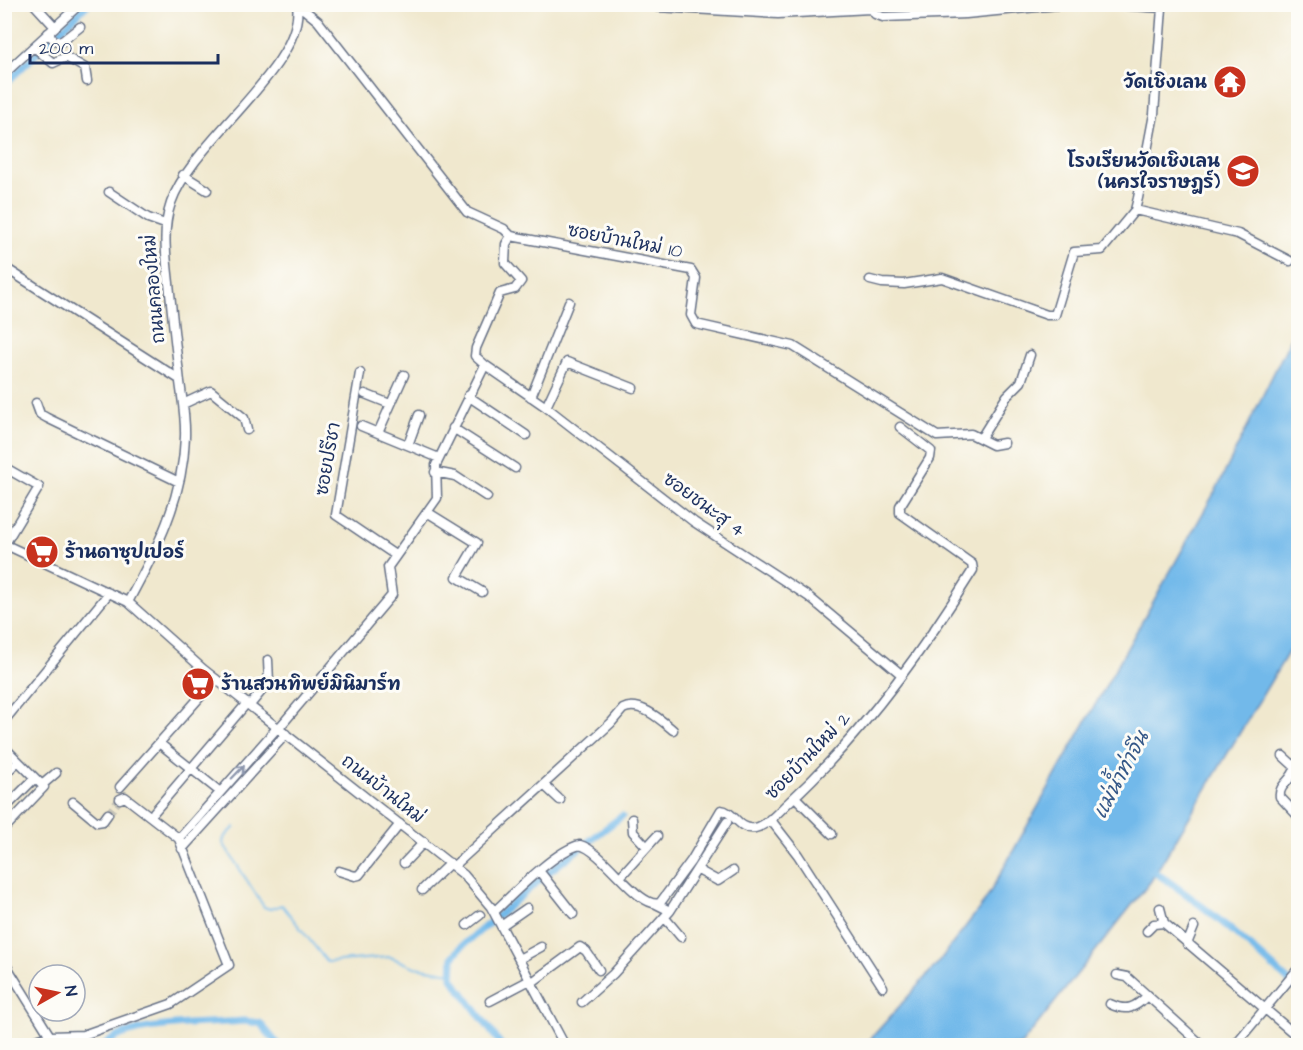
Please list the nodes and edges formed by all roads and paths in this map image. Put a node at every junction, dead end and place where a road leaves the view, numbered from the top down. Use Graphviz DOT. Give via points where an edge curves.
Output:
graph roads {
  1 [pos="34,4"];
  2 [pos="80,4"];
  3 [pos="297,4"];
  4 [pos="1069,4"];
  5 [pos="1103,4"];
  6 [pos="657,6"];
  7 [pos="1139,6"];
  8 [pos="869,7"];
  9 [pos="80,27"];
  10 [pos="52,34"];
  11 [pos="37,50"];
  12 [pos="4,74"];
  13 [pos="87,81"];
  14 [pos="183,176"];
  15 [pos="207,190"];
  16 [pos="109,192"];
  17 [pos="1135,210"];
  18 [pos="165,224"];
  19 [pos="511,236"];
  20 [pos="1290,261"];
  21 [pos="4,267"];
  22 [pos="870,280"];
  23 [pos="569,302"];
  24 [pos="1030,355"];
  25 [pos="485,365"];
  26 [pos="360,373"];
  27 [pos="404,375"];
  28 [pos="179,379"];
  29 [pos="633,388"];
  30 [pos="365,394"];
  31 [pos="468,396"];
  32 [pos="531,397"];
  33 [pos="36,403"];
  34 [pos="183,404"];
  35 [pos="390,404"];
  36 [pos="546,408"];
  37 [pos="419,415"];
  38 [pos="361,426"];
  39 [pos="900,427"];
  40 [pos="453,428"];
  41 [pos="247,430"];
  42 [pos="378,433"];
  43 [pos="526,435"];
  44 [pos="981,438"];
  45 [pos="1004,442"];
  46 [pos="408,445"];
  47 [pos="440,458"];
  48 [pos="4,467"];
  49 [pos="515,468"];
  50 [pos="435,472"];
  51 [pos="179,482"];
  52 [pos="487,497"];
  53 [pos="427,512"];
  54 [pos="5,544"];
  55 [pos="395,555"];
  56 [pos="482,592"];
  57 [pos="109,593"];
  58 [pos="128,602"];
  59 [pos="268,660"];
  60 [pos="902,675"];
  61 [pos="216,679"];
  62 [pos="248,704"];
  63 [pos="4,721"];
  64 [pos="281,730"];
  65 [pos="673,730"];
  66 [pos="159,743"];
  67 [pos="4,747"];
  68 [pos="1283,756"];
  69 [pos="18,761"];
  70 [pos="189,769"];
  71 [pos="56,773"];
  72 [pos="4,775"];
  73 [pos="35,778"];
  74 [pos="544,784"];
  75 [pos="42,785"];
  76 [pos="120,787"];
  77 [pos="219,791"];
  78 [pos="795,797"];
  79 [pos="120,799"];
  80 [pos="560,800"];
  81 [pos="73,802"];
  82 [pos="4,809"];
  83 [pos="154,812"];
  84 [pos="108,814"];
  85 [pos="1299,816"];
  86 [pos="632,819"];
  87 [pos="770,819"];
  88 [pos="727,822"];
  89 [pos="400,824"];
  90 [pos="4,829"];
  91 [pos="832,834"];
  92 [pos="657,836"];
  93 [pos="179,839"];
  94 [pos="424,842"];
  95 [pos="185,847"];
  96 [pos="647,847"];
  97 [pos="404,863"];
  98 [pos="452,865"];
  99 [pos="698,870"];
  100 [pos="734,871"];
  101 [pos="339,872"];
  102 [pos="540,872"];
  103 [pos="620,877"];
  104 [pos="422,890"];
  105 [pos="656,904"];
  106 [pos="527,908"];
  107 [pos="1160,908"];
  108 [pos="487,911"];
  109 [pos="573,914"];
  110 [pos="668,914"];
  111 [pos="1164,923"];
  112 [pos="467,925"];
  113 [pos="501,926"];
  114 [pos="1194,927"];
  115 [pos="1147,931"];
  116 [pos="681,937"];
  117 [pos="1187,944"];
  118 [pos="540,947"];
  119 [pos="519,959"];
  120 [pos="4,962"];
  121 [pos="599,970"];
  122 [pos="1297,972"];
  123 [pos="1117,975"];
  124 [pos="531,982"];
  125 [pos="883,987"];
  126 [pos="1148,996"];
  127 [pos="490,1000"];
  128 [pos="582,1002"];
  129 [pos="1110,1004"];
  130 [pos="1265,1009"];
  131 [pos="50,1036"];
  132 [pos="1299,1037"];
  133 [pos="25,1044"];
  134 [pos="14,1046"];
  135 [pos="565,1046"];
  136 [pos="1203,1046"];
  137 [pos="1234,1046"];
  1 -- 10 [label="street"];
  2 -- 10 [label="street"];
  3 -- 14 [label="street, ถนนคลองใหม่" via="295,31 284,54"];
  3 -- 19 [label="street, ซอยบ้านใหม่ 10" via="318,21 467,212"];
  4 -- 8 [label="street" via="883,17"];
  5 -- 7 [label="street"];
  6 -- 8 [label="street" via="778,14"];
  7 -- 17 [label="street" via="1162,8 1155,114"];
  9 -- 10 [label="street" via="61,42"];
  10 -- 11 [label="street"];
  11 -- 12 [label="street"];
  11 -- 13 [label="street" via="53,63 66,57 73,60 85,68"];
  14 -- 15 [label="street"];
  14 -- 18 [label="street, ถนนคลองใหม่"];
  16 -- 18 [label="street" via="148,218"];
  17 -- 20 [label="street" via="1243,236"];
  17 -- 22 [label="street" via="1102,250 1074,252 1053,316 942,278 904,284"];
  18 -- 28 [label="street, ถนนคลองใหม่"];
  19 -- 25 [label="street" via="506,244 505,262 521,281 515,289 502,291 493,306 475,354"];
  19 -- 44 [label="street, ซอยบ้านใหม่ 10" via="691,270 696,278 691,315 696,324 793,346 937,436 965,433"];
  21 -- 28 [label="street"];
  23 -- 32 [label="street"];
  24 -- 44 [label="street" via="1021,382 1007,396"];
  25 -- 31 [label="street"];
  25 -- 32 [label="street, ซอยชนะสุ 4"];
  26 -- 55 [label="street, ซอยปรีชา" via="336,514"];
  27 -- 35 [label="street"];
  28 -- 34 [label="street, ถนนคลองใหม่"];
  29 -- 36 [label="street" via="567,362"];
  30 -- 35 [label="street"];
  31 -- 40 [label="street"];
  31 -- 43 [label="street"];
  32 -- 36 [label="street, ซอยชนะสุ 4"];
  33 -- 51 [label="street" via="46,418"];
  34 -- 41 [label="street" via="211,391 244,418"];
  34 -- 51 [label="street, ถนนคลองใหม่" via="185,436"];
  35 -- 42 [label="street"];
  36 -- 60 [label="street, ซอยชนะสุ 4" via="694,522 808,597"];
  37 -- 46 [label="street"];
  38 -- 42 [label="street"];
  39 -- 60 [label="street, ซอยบ้านใหม่ 2" via="931,451 900,506 900,513 954,549 973,567 949,609"];
  40 -- 47 [label="street"];
  40 -- 49 [label="street"];
  42 -- 46 [label="street"];
  44 -- 45 [label="street, ซอยบ้านใหม่ 10" via="993,445"];
  46 -- 47 [label="street"];
  47 -- 50 [label="street"];
  48 -- 54 [label="street" via="39,487"];
  50 -- 52 [label="street" via="455,476"];
  50 -- 53 [label="street" via="438,494"];
  51 -- 58 [label="street, ถนนคลองใหม่" via="165,531"];
  53 -- 55 [label="street"];
  53 -- 56 [label="street" via="477,543 457,577"];
  54 -- 57 [label="street, ถนนบ้านใหม่"];
  55 -- 64 [label="street" via="387,570 393,589 390,598"];
  57 -- 58 [label="street, ถนนบ้านใหม่"];
  57 -- 63 [label="street"];
  58 -- 61 [label="street, ถนนบ้านใหม่"];
  59 -- 62 [label="street" via="269,682"];
  60 -- 78 [label="street, ซอยบ้านใหม่ 2" via="849,741"];
  61 -- 62 [label="street, ถนนบ้านใหม่"];
  61 -- 66 [label="street"];
  62 -- 64 [label="street, ถนนบ้านใหม่"];
  62 -- 70 [label="street"];
  77 -- 64 [label="street, one-way"];
  64 -- 89 [label="street, ถนนบ้านใหม่"];
  64 -- 95 [label="street"];
  65 -- 74 [label="street" via="654,715 627,706"];
  66 -- 70 [label="street"];
  66 -- 76 [label="street"];
  67 -- 69 [label="street"];
  68 -- 85 [label="street" via="1295,767 1281,788 1280,797"];
  69 -- 72 [label="street"];
  69 -- 73 [label="street"];
  70 -- 77 [label="street"];
  70 -- 83 [label="street"];
  71 -- 75 [label="street"];
  73 -- 75 [label="street"];
  73 -- 82 [label="street"];
  74 -- 80 [label="street"];
  74 -- 98 [label="street"];
  75 -- 90 [label="street" via="44,789"];
  77 -- 93 [label="street"];
  78 -- 87 [label="street, ซอยบ้านใหม่ 2"];
  78 -- 91 [label="street"];
  79 -- 93 [label="street" via="125,797"];
  81 -- 84 [label="street" via="98,822"];
  86 -- 96 [label="street" via="633,832"];
  87 -- 105 [label="street, ซอยบ้านใหม่ 2" via="753,828 721,810 691,861 664,900"];
  87 -- 125 [label="street" via="798,855"];
  88 -- 99 [label="street"];
  89 -- 94 [label="street, ถนนบ้านใหม่"];
  89 -- 101 [label="street" via="359,875"];
  92 -- 96 [label="street"];
  93 -- 95 [label="street"];
  94 -- 97 [label="street"];
  94 -- 98 [label="street, ถนนบ้านใหม่"];
  95 -- 131 [label="street" via="229,965 171,1004 83,1035"];
  96 -- 103 [label="street"];
  98 -- 104 [label="street"];
  98 -- 108 [label="street, ถนนบ้านใหม่"];
  99 -- 100 [label="street" via="718,881"];
  99 -- 110 [label="street"];
  102 -- 103 [label="street" via="580,844"];
  102 -- 108 [label="street"];
  102 -- 109 [label="street"];
  103 -- 105 [label="street" via="647,902"];
  105 -- 110 [label="street"];
  106 -- 113 [label="street"];
  107 -- 111 [label="street"];
  108 -- 112 [label="street"];
  108 -- 113 [label="street, ถนนบ้านใหม่"];
  110 -- 116 [label="street"];
  110 -- 128 [label="street"];
  111 -- 115 [label="street" via="1154,924"];
  111 -- 117 [label="street"];
  113 -- 119 [label="street, ถนนบ้านใหม่"];
  114 -- 117 [label="street"];
  117 -- 130 [label="street"];
  118 -- 119 [label="street"];
  119 -- 124 [label="street, ถนนบ้านใหม่"];
  120 -- 131 [label="street"];
  121 -- 124 [label="street" via="580,947"];
  122 -- 130 [label="street"];
  123 -- 126 [label="street" via="1127,977"];
  124 -- 127 [label="street"];
  124 -- 135 [label="street, ถนนบ้านใหม่"];
  126 -- 129 [label="street" via="1132,1008"];
  126 -- 136 [label="street"];
  130 -- 132 [label="street"];
  130 -- 137 [label="street"];
  131 -- 133 [label="street"];
  133 -- 134 [label="street"];
}
